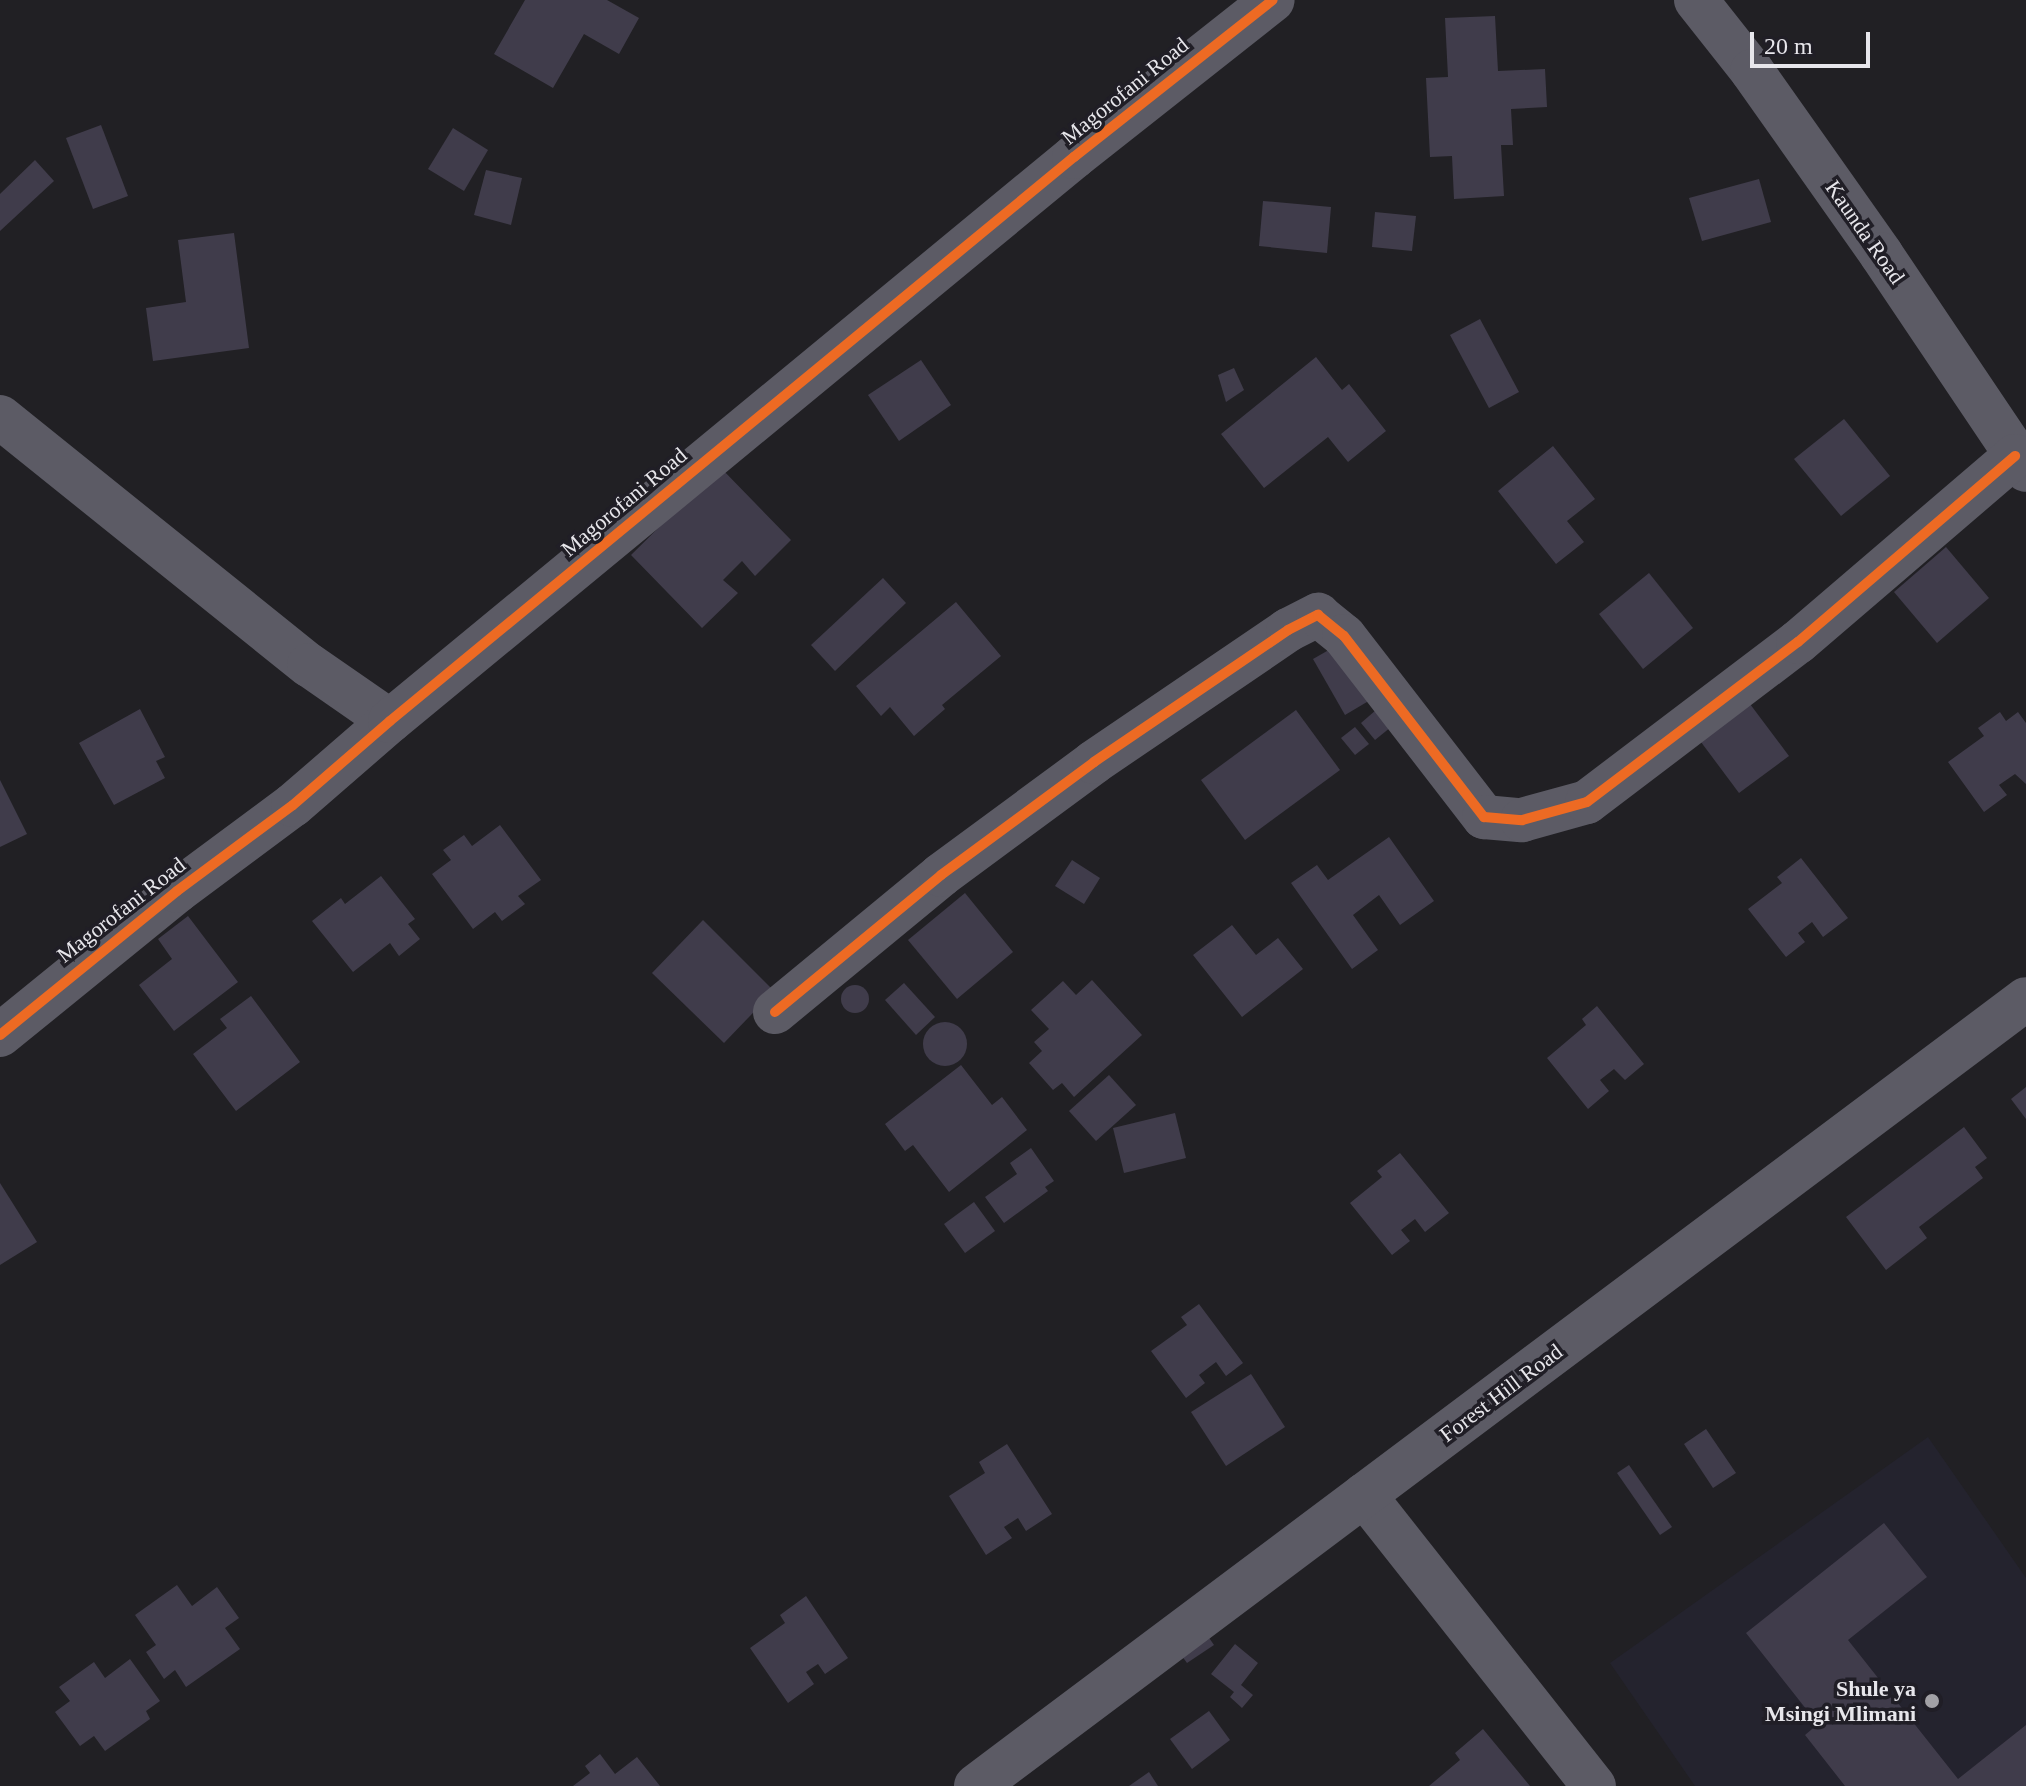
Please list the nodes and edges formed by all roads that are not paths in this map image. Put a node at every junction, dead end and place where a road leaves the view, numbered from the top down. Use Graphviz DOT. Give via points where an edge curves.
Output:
graph roads {
  1 [pos="1273,0"];
  2 [pos="1696,0"];
  3 [pos="0,417"];
  4 [pos="2020,463"];
  5 [pos="390,721"];
  6 [pos="2026,999"];
  7 [pos="775,1012"];
  8 [pos="0,1035"];
  9 [pos="1364,1495"];
  10 [pos="976,1786"];
  11 [pos="1594,1786"];
  1 -- 5 [label="street, Magorofani Road" via="1074,157"];
  2 -- 4 [label="street, Kaunda Road" via="1881,254"];
  3 -- 5 [label="street" via="309,665"];
  4 -- 7 [label="street" via="1798,642 1587,802 1522,820 1484,817 1344,636 1318,615 1094,762 941,875"];
  5 -- 8 [label="street, Magorofani Road" via="293,805"];
  6 -- 9 [label="street, Forest Hill Road"];
  9 -- 10 [label="street, Forest Hill Road"];
  9 -- 11 [label="street"];
}
